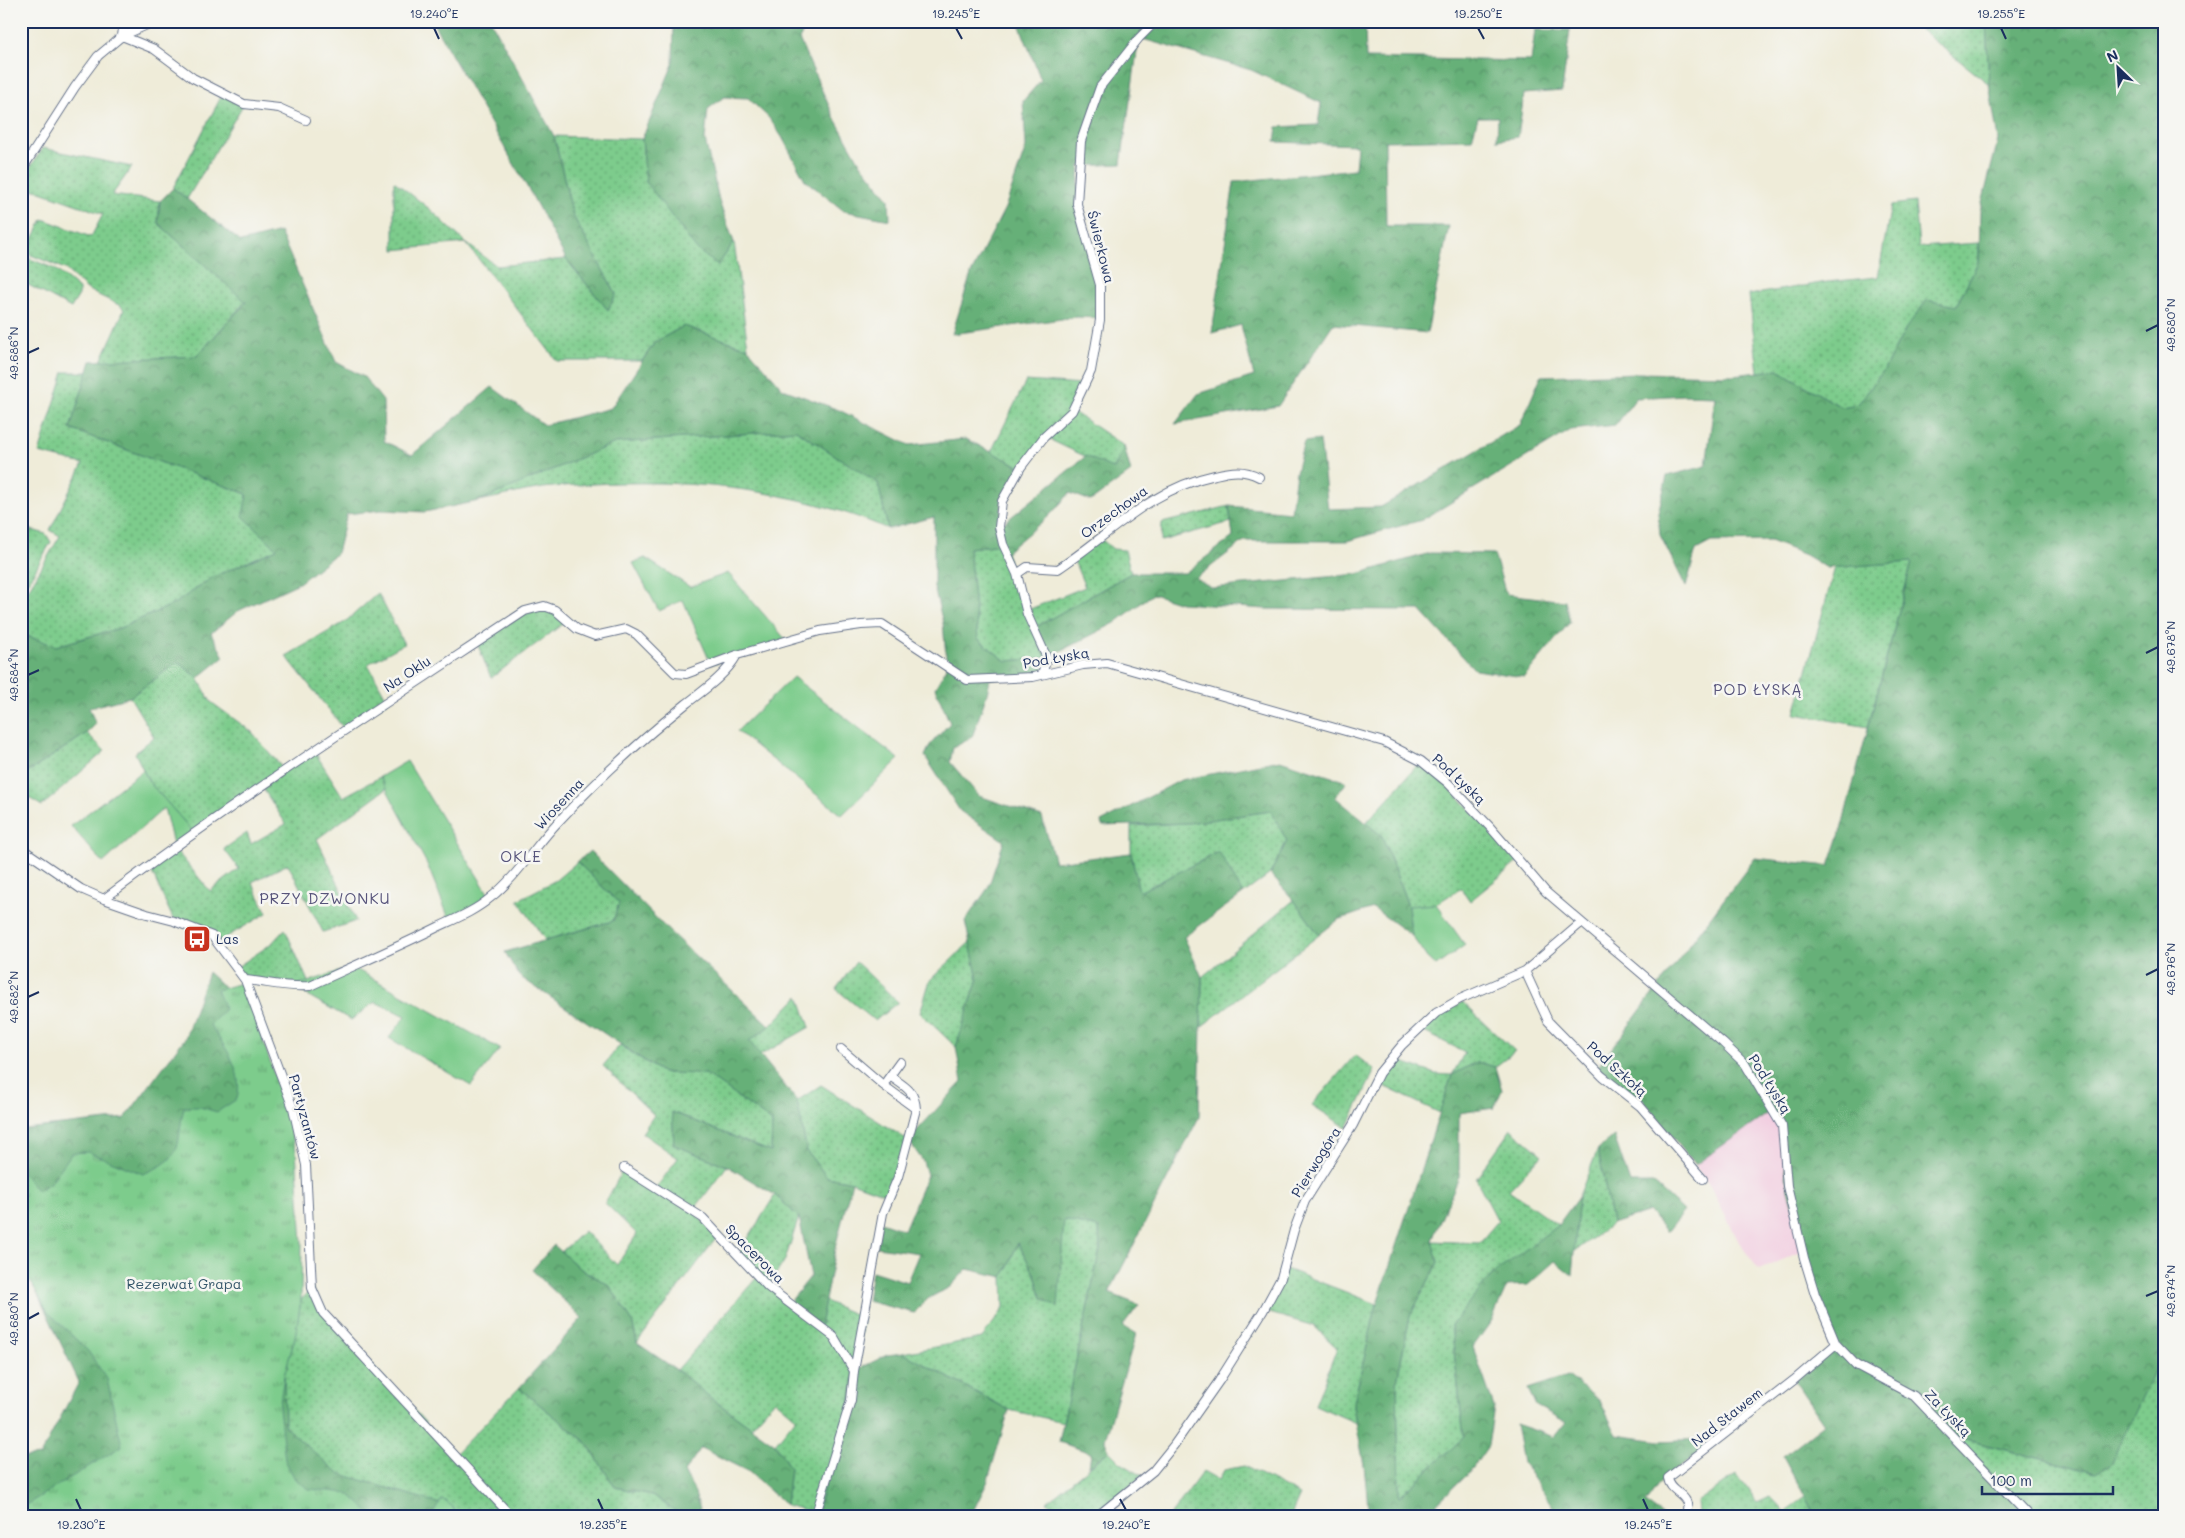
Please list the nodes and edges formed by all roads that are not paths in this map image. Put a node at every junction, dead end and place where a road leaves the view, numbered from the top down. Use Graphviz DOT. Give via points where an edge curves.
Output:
graph roads {
  1 [pos="124,21"];
  2 [pos="156,21"];
  3 [pos="1156,21"];
  4 [pos="122,36"];
  5 [pos="306,120"];
  6 [pos="21,171"];
  7 [pos="1259,477"];
  8 [pos="1017,574"];
  9 [pos="737,655"];
  10 [pos="1042,674"];
  11 [pos="21,848"];
  12 [pos="104,900"];
  13 [pos="1581,924"];
  14 [pos="1525,971"];
  15 [pos="245,980"];
  16 [pos="841,1049"];
  17 [pos="900,1062"];
  18 [pos="890,1076"];
  19 [pos="883,1085"];
  20 [pos="916,1109"];
  21 [pos="624,1168"];
  22 [pos="1704,1179"];
  23 [pos="1836,1344"];
  24 [pos="854,1371"];
  25 [pos="512,1517"];
  26 [pos="815,1517"];
  27 [pos="1096,1517"];
  28 [pos="1685,1517"];
  29 [pos="2030,1517"];
  1 -- 4 [label="street"];
  2 -- 4 [label="street"];
  3 -- 8 [label="street, Świerkowa" via="1100,86 1081,141 1077,204 1100,286 1100,320 1091,371 1072,411 1044,437 1021,467 1002,501 999,527"];
  4 -- 5 [label="street" via="154,49 193,78 244,104 280,108"];
  4 -- 6 [label="street" via="87,68"];
  7 -- 8 [label="street, Orzechowa" via="1241,470 1198,478 1160,494 1135,510 1058,569 1027,567"];
  8 -- 10 [label="street, Świerkowa" via="1027,614 1047,658"];
  9 -- 10 [label="street, Pod Łyską" via="820,631 882,624 967,680"];
  9 -- 12 [label="street, Na Oklu" via="686,674 675,673 636,634 626,629 595,636 577,629 555,610 544,606 524,611 194,833"];
  9 -- 15 [label="street, Wiosenna" via="707,688 589,790 491,898 422,935 310,986 292,987"];
  10 -- 13 [label="street, Pod Łyską" via="1107,663 1384,742 1421,761 1448,783 1546,892"];
  11 -- 12 [label="street, Partyzantów" via="81,889"];
  12 -- 15 [label="street, Partyzantów" via="174,920 212,936"];
  13 -- 14 [label="street, Pierwogóra"];
  13 -- 23 [label="street, Pod Łyską" via="1723,1043 1745,1064 1764,1094 1782,1126 1787,1186 1804,1258"];
  14 -- 22 [label="street, Pod Szkołą" via="1548,1021 1602,1076 1640,1106"];
  14 -- 27 [label="street, Pierwogóra" via="1436,1013 1402,1045 1379,1073 1353,1125 1305,1201 1281,1278 1251,1330 1180,1437 1153,1471"];
  15 -- 25 [label="street, Partyzantów" via="293,1108 306,1165 312,1288 323,1313"];
  16 -- 19 [label="street"];
  17 -- 18 [label="street"];
  18 -- 19 [label="street"];
  18 -- 20 [label="street" via="909,1089 916,1098"];
  19 -- 20 [label="street"];
  20 -- 24 [label="street" via="898,1177 883,1213"];
  21 -- 24 [label="street, Spacerowa" via="703,1218 768,1287 834,1337"];
  23 -- 28 [label="street, Nad Stawem" via="1668,1478 1688,1505"];
  23 -- 29 [label="street, Za Łyską" via="1856,1365 1914,1396"];
  24 -- 26 [label="street" via="851,1400"];
}
